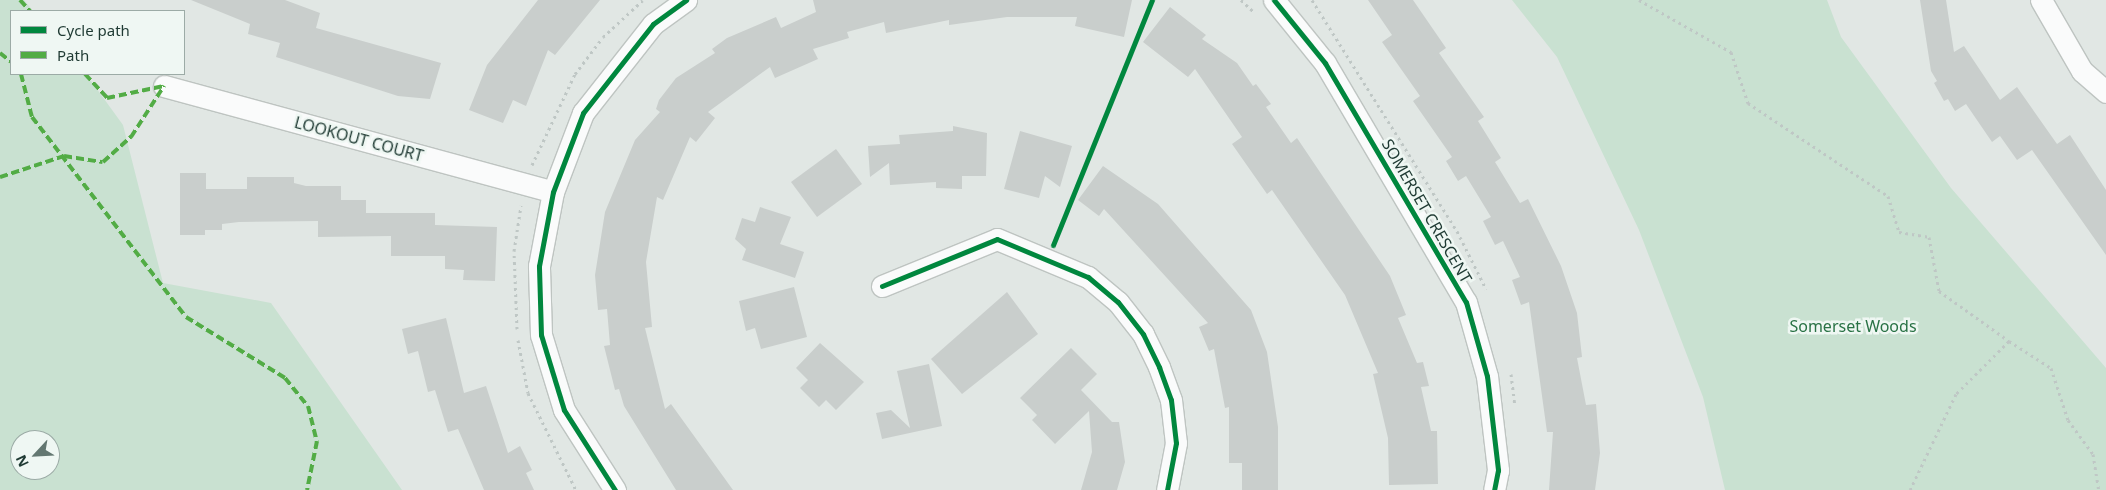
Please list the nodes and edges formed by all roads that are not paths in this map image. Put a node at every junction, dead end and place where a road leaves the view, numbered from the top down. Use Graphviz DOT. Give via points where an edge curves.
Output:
graph roads {
  1 [pos="686,0"];
  2 [pos="1274,0"];
  3 [pos="2041,0"];
  4 [pos="164,86"];
  5 [pos="2106,92"];
  6 [pos="554,192"];
  7 [pos="882,286"];
  8 [pos="615,490"];
  9 [pos="1168,490"];
  10 [pos="1494,490"];
  1 -- 6 [label="street" via="653,24 584,113"];
  2 -- 10 [label="street, SOMERSET CRESCENT" via="1325,63 1466,302 1487,376 1498,470"];
  3 -- 5 [label="street" via="2082,70"];
  4 -- 6 [label="street, LOOKOUT COURT"];
  6 -- 8 [label="street" via="539,266 542,335 564,410"];
  7 -- 9 [label="street" via="996,239 1088,277 1118,302 1143,334 1159,367 1171,400 1176,443"];
}
